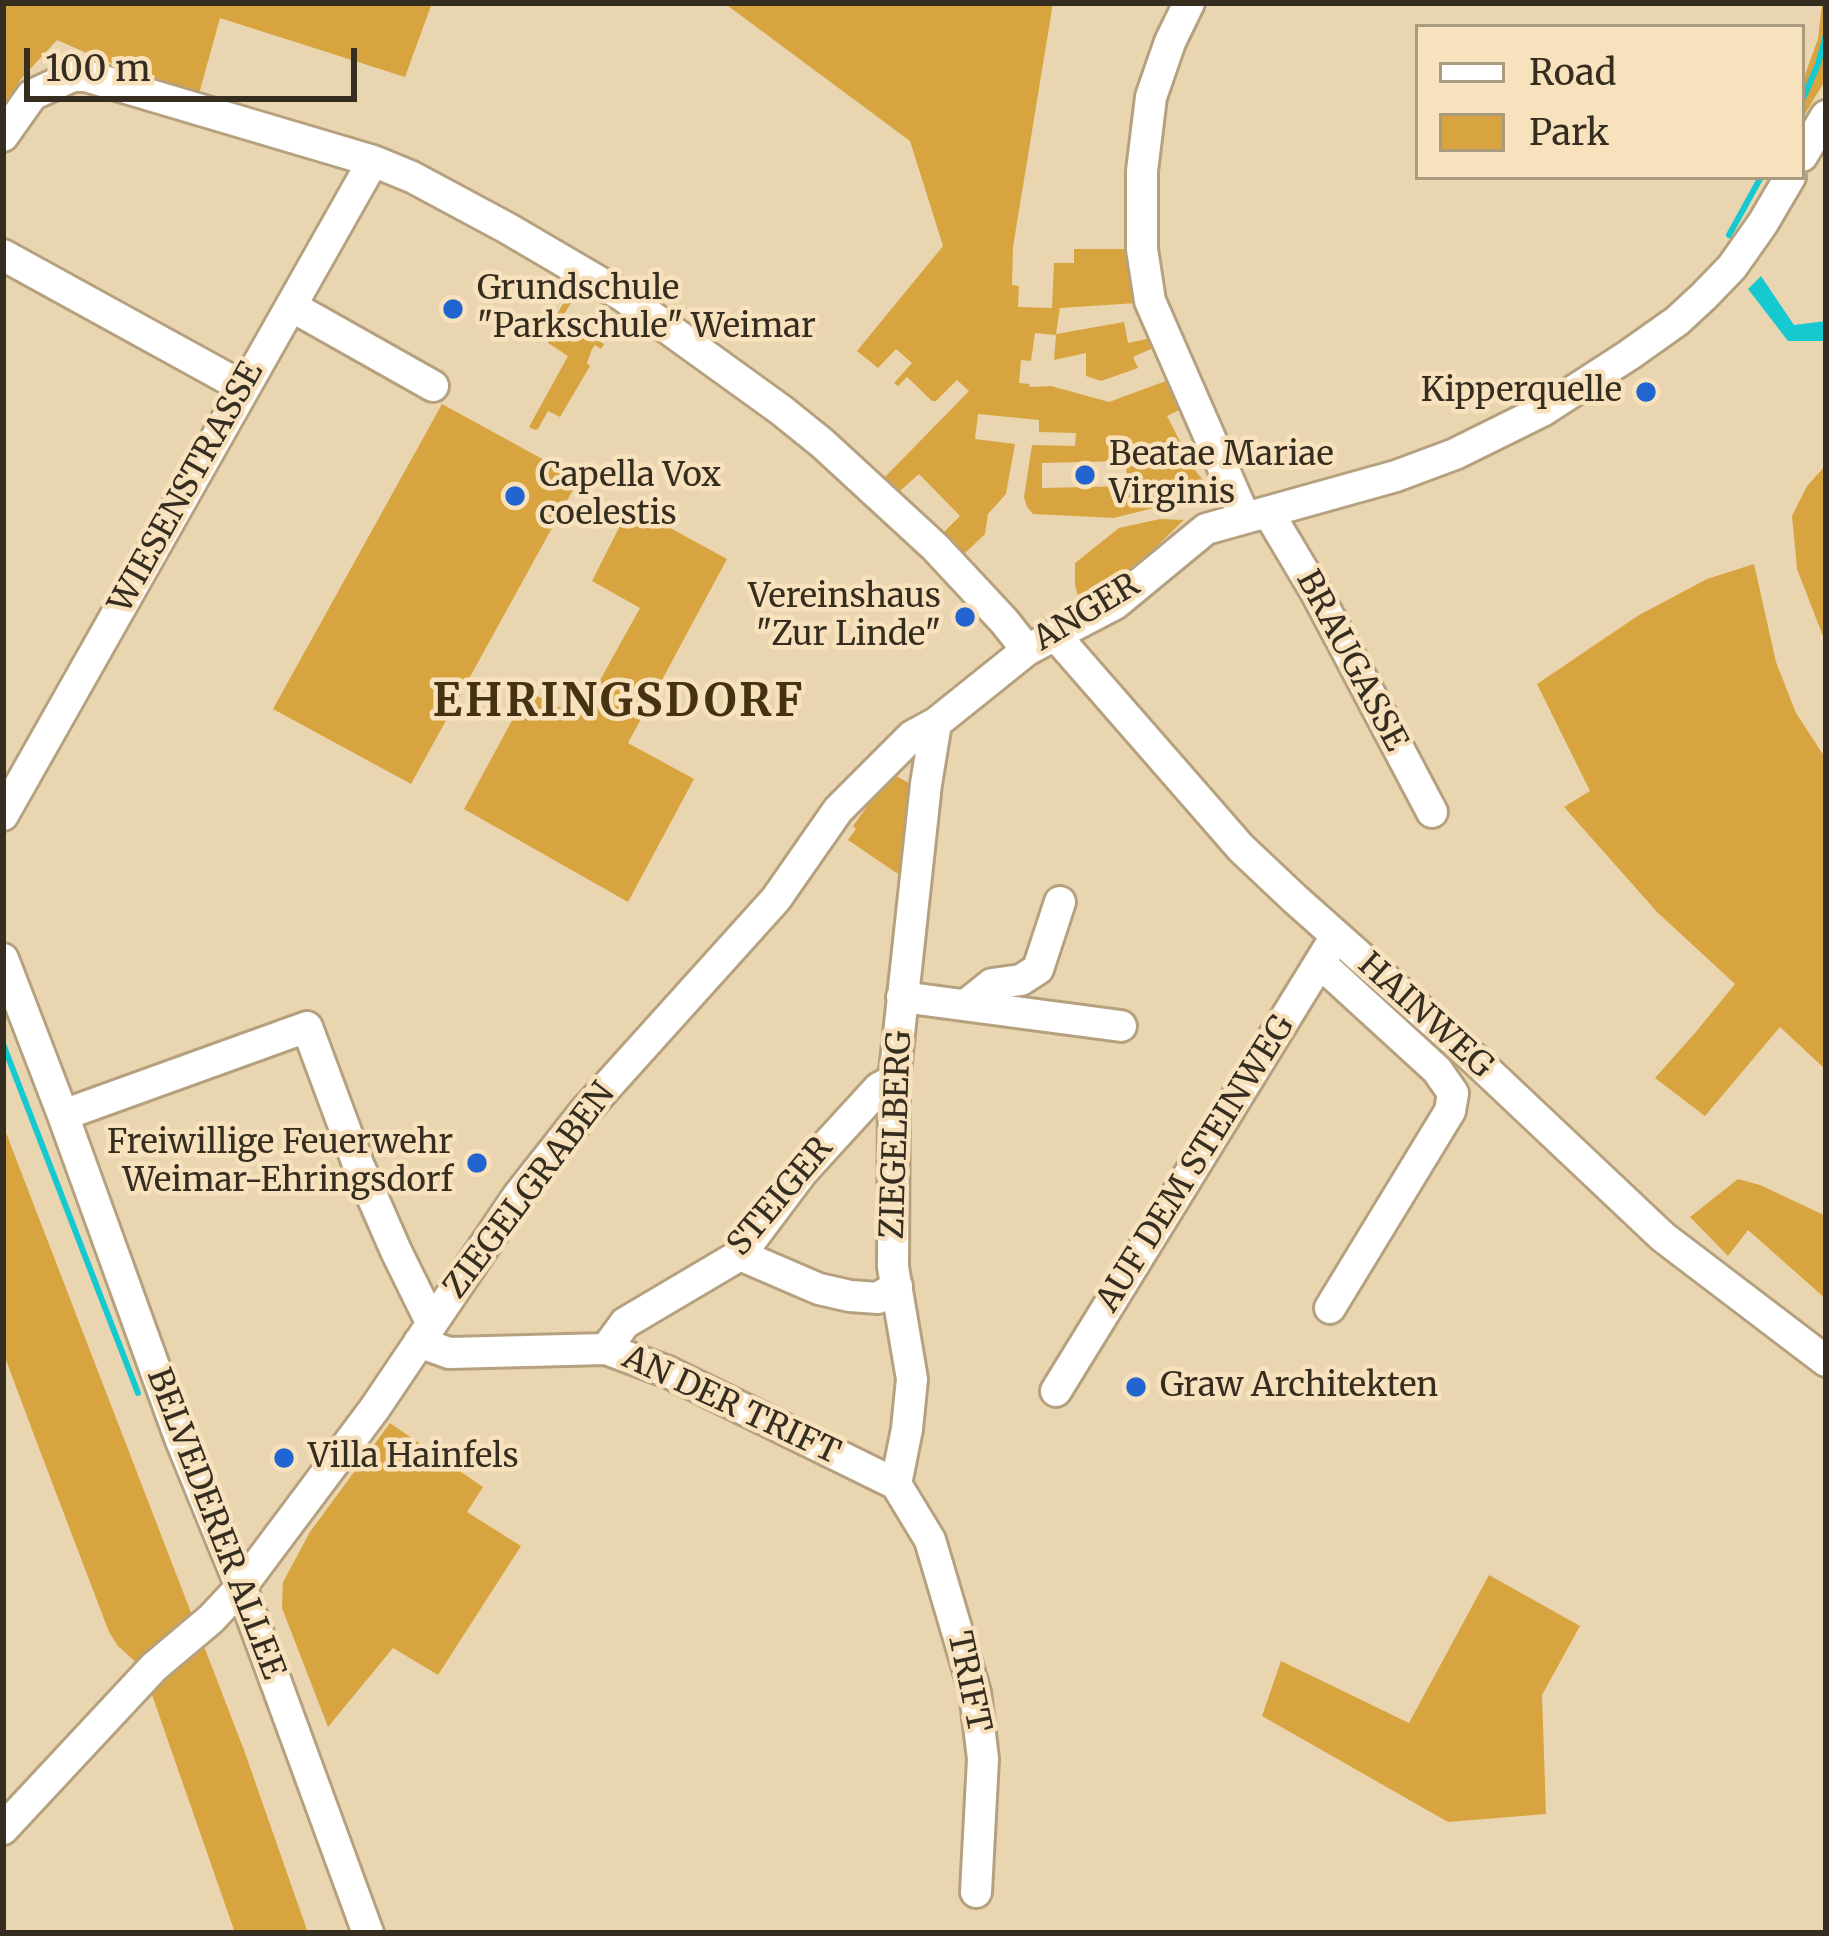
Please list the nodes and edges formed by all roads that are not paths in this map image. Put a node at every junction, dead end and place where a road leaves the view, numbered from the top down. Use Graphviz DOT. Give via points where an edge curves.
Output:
graph roads {
  1 [pos="1189,3"];
  2 [pos="1826,116"];
  3 [pos="3,136"];
  4 [pos="1805,151"];
  5 [pos="373,161"];
  6 [pos="1788,180"];
  7 [pos="3,255"];
  8 [pos="291,306"];
  9 [pos="433,386"];
  10 [pos="243,387"];
  11 [pos="1256,515"];
  12 [pos="1056,636"];
  13 [pos="1027,650"];
  14 [pos="936,723"];
  15 [pos="838,810"];
  16 [pos="1432,812"];
  17 [pos="3,815"];
  18 [pos="1060,902"];
  19 [pos="1328,950"];
  20 [pos="3,959"];
  21 [pos="902,998"];
  22 [pos="967,1004"];
  23 [pos="1120,1026"];
  24 [pos="893,1080"];
  25 [pos="63,1115"];
  26 [pos="740,1255"];
  27 [pos="897,1286"];
  28 [pos="1330,1308"];
  29 [pos="425,1332"];
  30 [pos="606,1348"];
  31 [pos="1826,1361"];
  32 [pos="1056,1391"];
  33 [pos="896,1484"];
  34 [pos="241,1587"];
  35 [pos="3,1829"];
  36 [pos="976,1892"];
  37 [pos="368,1933"];
  1 -- 11 [label="street, BRAUGASSE" via="1151,97 1142,249 1150,301"];
  2 -- 4 [label="street"];
  3 -- 5 [label="street" via="32,95 73,76"];
  5 -- 8 [label="street, WIESENSTRASSE"];
  5 -- 13 [label="street" via="576,268 731,372 822,442 935,547"];
  6 -- 11 [label="street, ANGER" via="1705,296 1561,399 1454,454"];
  7 -- 10 [label="street"];
  8 -- 9 [label="street"];
  8 -- 10 [label="street, WIESENSTRASSE"];
  10 -- 17 [label="street, WIESENSTRASSE"];
  11 -- 12 [label="street, ANGER" via="1207,529 1115,604"];
  11 -- 16 [label="street, BRAUGASSE" via="1317,594"];
  12 -- 13 [label="street, ANGER"];
  12 -- 19 [label="street, HAINWEG"];
  13 -- 14 [label="street, ANGER"];
  14 -- 15 [label="street, ANGER" via="912,736"];
  14 -- 21 [label="street, ZIEGELBERG"];
  15 -- 29 [label="street, ZIEGELGRABEN" via="776,899 585,1111"];
  18 -- 22 [label="street" via="1038,969 992,984"];
  19 -- 28 [label="street, HAINWEG" via="1454,1094"];
  19 -- 31 [label="street, HAINWEG" via="1466,1051 1663,1237"];
  19 -- 32 [label="street, AUF DEM STEINWEG"];
  20 -- 25 [label="street, BELVEDERER ALLEE"];
  21 -- 22 [label="street"];
  21 -- 24 [label="street, ZIEGELBERG"];
  22 -- 23 [label="street"];
  24 -- 26 [label="street, STEIGER" via="802,1171"];
  24 -- 27 [label="street, ZIEGELBERG"];
  25 -- 29 [label="street" via="307,1027"];
  25 -- 34 [label="street, BELVEDERER ALLEE"];
  26 -- 27 [label="street" via="850,1296 878,1298"];
  26 -- 30 [label="street, STEIGER" via="625,1323"];
  27 -- 33 [label="street, ZIEGELBERG" via="912,1379"];
  29 -- 30 [label="street, AN DER TRIFT" via="449,1353"];
  29 -- 34 [label="street, ZIEGELGRABEN"];
  30 -- 33 [label="street, AN DER TRIFT"];
  33 -- 36 [label="street, TRIFT" via="930,1540 975,1692 983,1759"];
  34 -- 35 [label="street, ZIEGELGRABEN" via="154,1666"];
  34 -- 37 [label="street, BELVEDERER ALLEE"];
}
